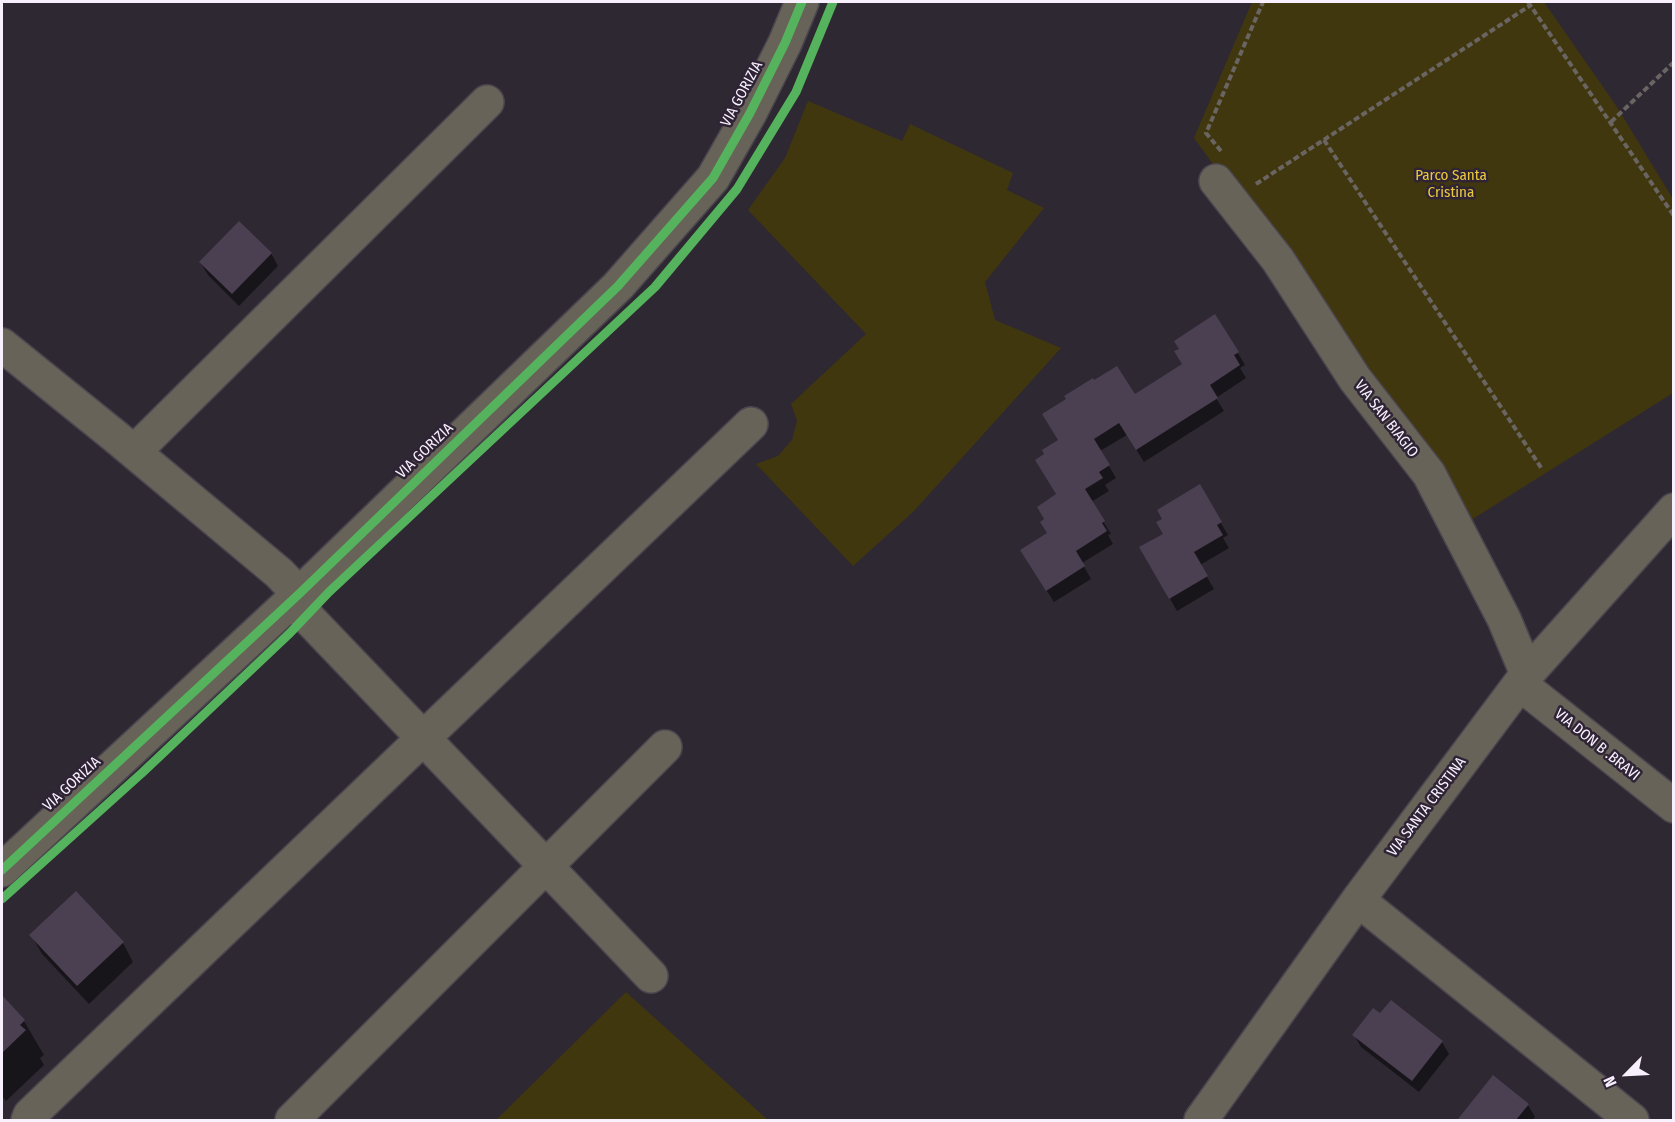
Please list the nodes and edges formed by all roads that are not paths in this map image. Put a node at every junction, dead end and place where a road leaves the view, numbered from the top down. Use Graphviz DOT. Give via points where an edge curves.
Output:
graph roads {
  1 [pos="802,2"];
  2 [pos="488,102"];
  3 [pos="1222,171"];
  4 [pos="2,345"];
  5 [pos="751,424"];
  6 [pos="134,452"];
  7 [pos="1674,510"];
  8 [pos="296,597"];
  9 [pos="1524,679"];
  10 [pos="424,738"];
  11 [pos="665,747"];
  12 [pos="1674,806"];
  13 [pos="546,865"];
  14 [pos="2,870"];
  15 [pos="1358,900"];
  16 [pos="651,976"];
  17 [pos="1212,1117"];
  18 [pos="28,1120"];
  19 [pos="292,1120"];
  20 [pos="1632,1120"];
  1 -- 8 [label="street, VIA GORIZIA" via="750,113 713,178 618,286"];
  2 -- 6 [label="street"];
  3 -- 9 [label="street, VIA SAN BIAGIO" via="1355,379 1429,474 1504,619"];
  4 -- 6 [label="street"];
  5 -- 10 [label="street"];
  6 -- 8 [label="street" via="279,573"];
  7 -- 9 [label="street, VIA SANTA CRISTINA"];
  8 -- 10 [label="street"];
  8 -- 14 [label="street, VIA GORIZIA"];
  9 -- 12 [label="street, VIA DON B .BRAVI"];
  9 -- 15 [label="street, VIA SANTA CRISTINA"];
  10 -- 13 [label="street"];
  10 -- 18 [label="street"];
  11 -- 13 [label="street"];
  13 -- 16 [label="street"];
  13 -- 19 [label="street"];
  15 -- 17 [label="street, VIA SANTA CRISTINA"];
  15 -- 20 [label="street"];
}
